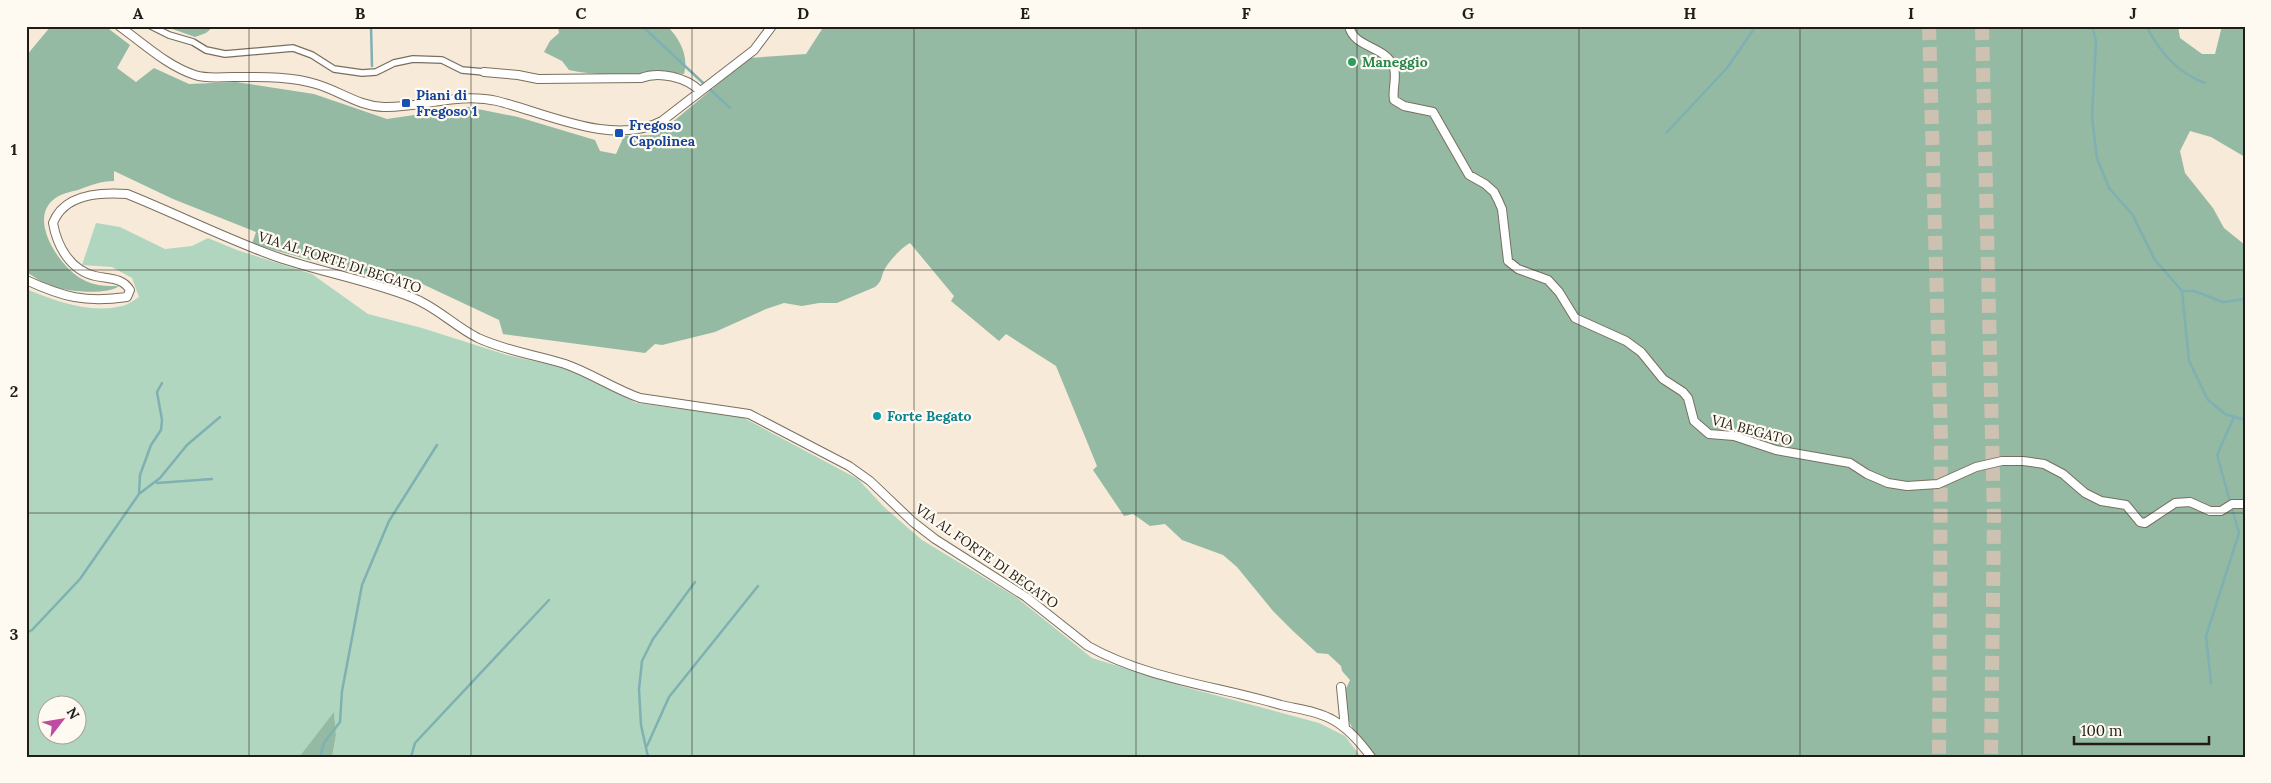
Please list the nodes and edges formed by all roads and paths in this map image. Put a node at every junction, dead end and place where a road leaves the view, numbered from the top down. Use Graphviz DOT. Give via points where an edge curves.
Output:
graph roads {
  1 [pos="119,26"];
  2 [pos="151,26"];
  3 [pos="772,26"];
  4 [pos="1349,26"];
  5 [pos="484,72"];
  6 [pos="700,91"];
  7 [pos="26,280"];
  8 [pos="2245,504"];
  9 [pos="1341,687"];
  10 [pos="1345,728"];
  11 [pos="1371,757"];
  1 -- 6 [label="street" via="175,66 196,76 298,80 317,84 355,102 372,106 476,98 495,100 582,126 632,130 650,127"];
  2 -- 5 [label="street" via="206,50 225,54 293,48 334,68 362,73 376,72 394,63 413,59 442,60 462,70"];
  3 -- 6 [label="street" via="759,46"];
  4 -- 8 [label="street, VIA BEGATO" via="1357,40 1382,52 1394,67 1394,100 1404,106 1432,112 1469,175 1494,192 1502,209 1508,261 1518,269 1548,280 1575,318 1626,341 1641,352 1663,379 1688,398 1694,420 1709,434 1734,436 1776,450 1850,463 1888,483 1907,486 1938,484 1976,467 2002,461 2044,464 2063,474 2085,493 2101,501 2126,505 2140,522 2146,523 2175,503 2190,502 2210,511 2221,511 2232,504"];
  5 -- 6 [label="street" via="538,79 641,78 656,74 694,85"];
  7 -- 10 [label="street, VIA AL FORTE DI BEGATO" via="79,299 126,298 130,290 122,282 93,275 71,262 53,223 58,211 70,202 90,195 127,194 278,257 412,297 493,345 564,364 594,375 625,393 755,416 860,473 928,533 1003,580 1088,646 1157,673 1331,718"];
  9 -- 10 [label="street"];
  10 -- 11 [label="street, VIA AL FORTE DI BEGATO"];
}
